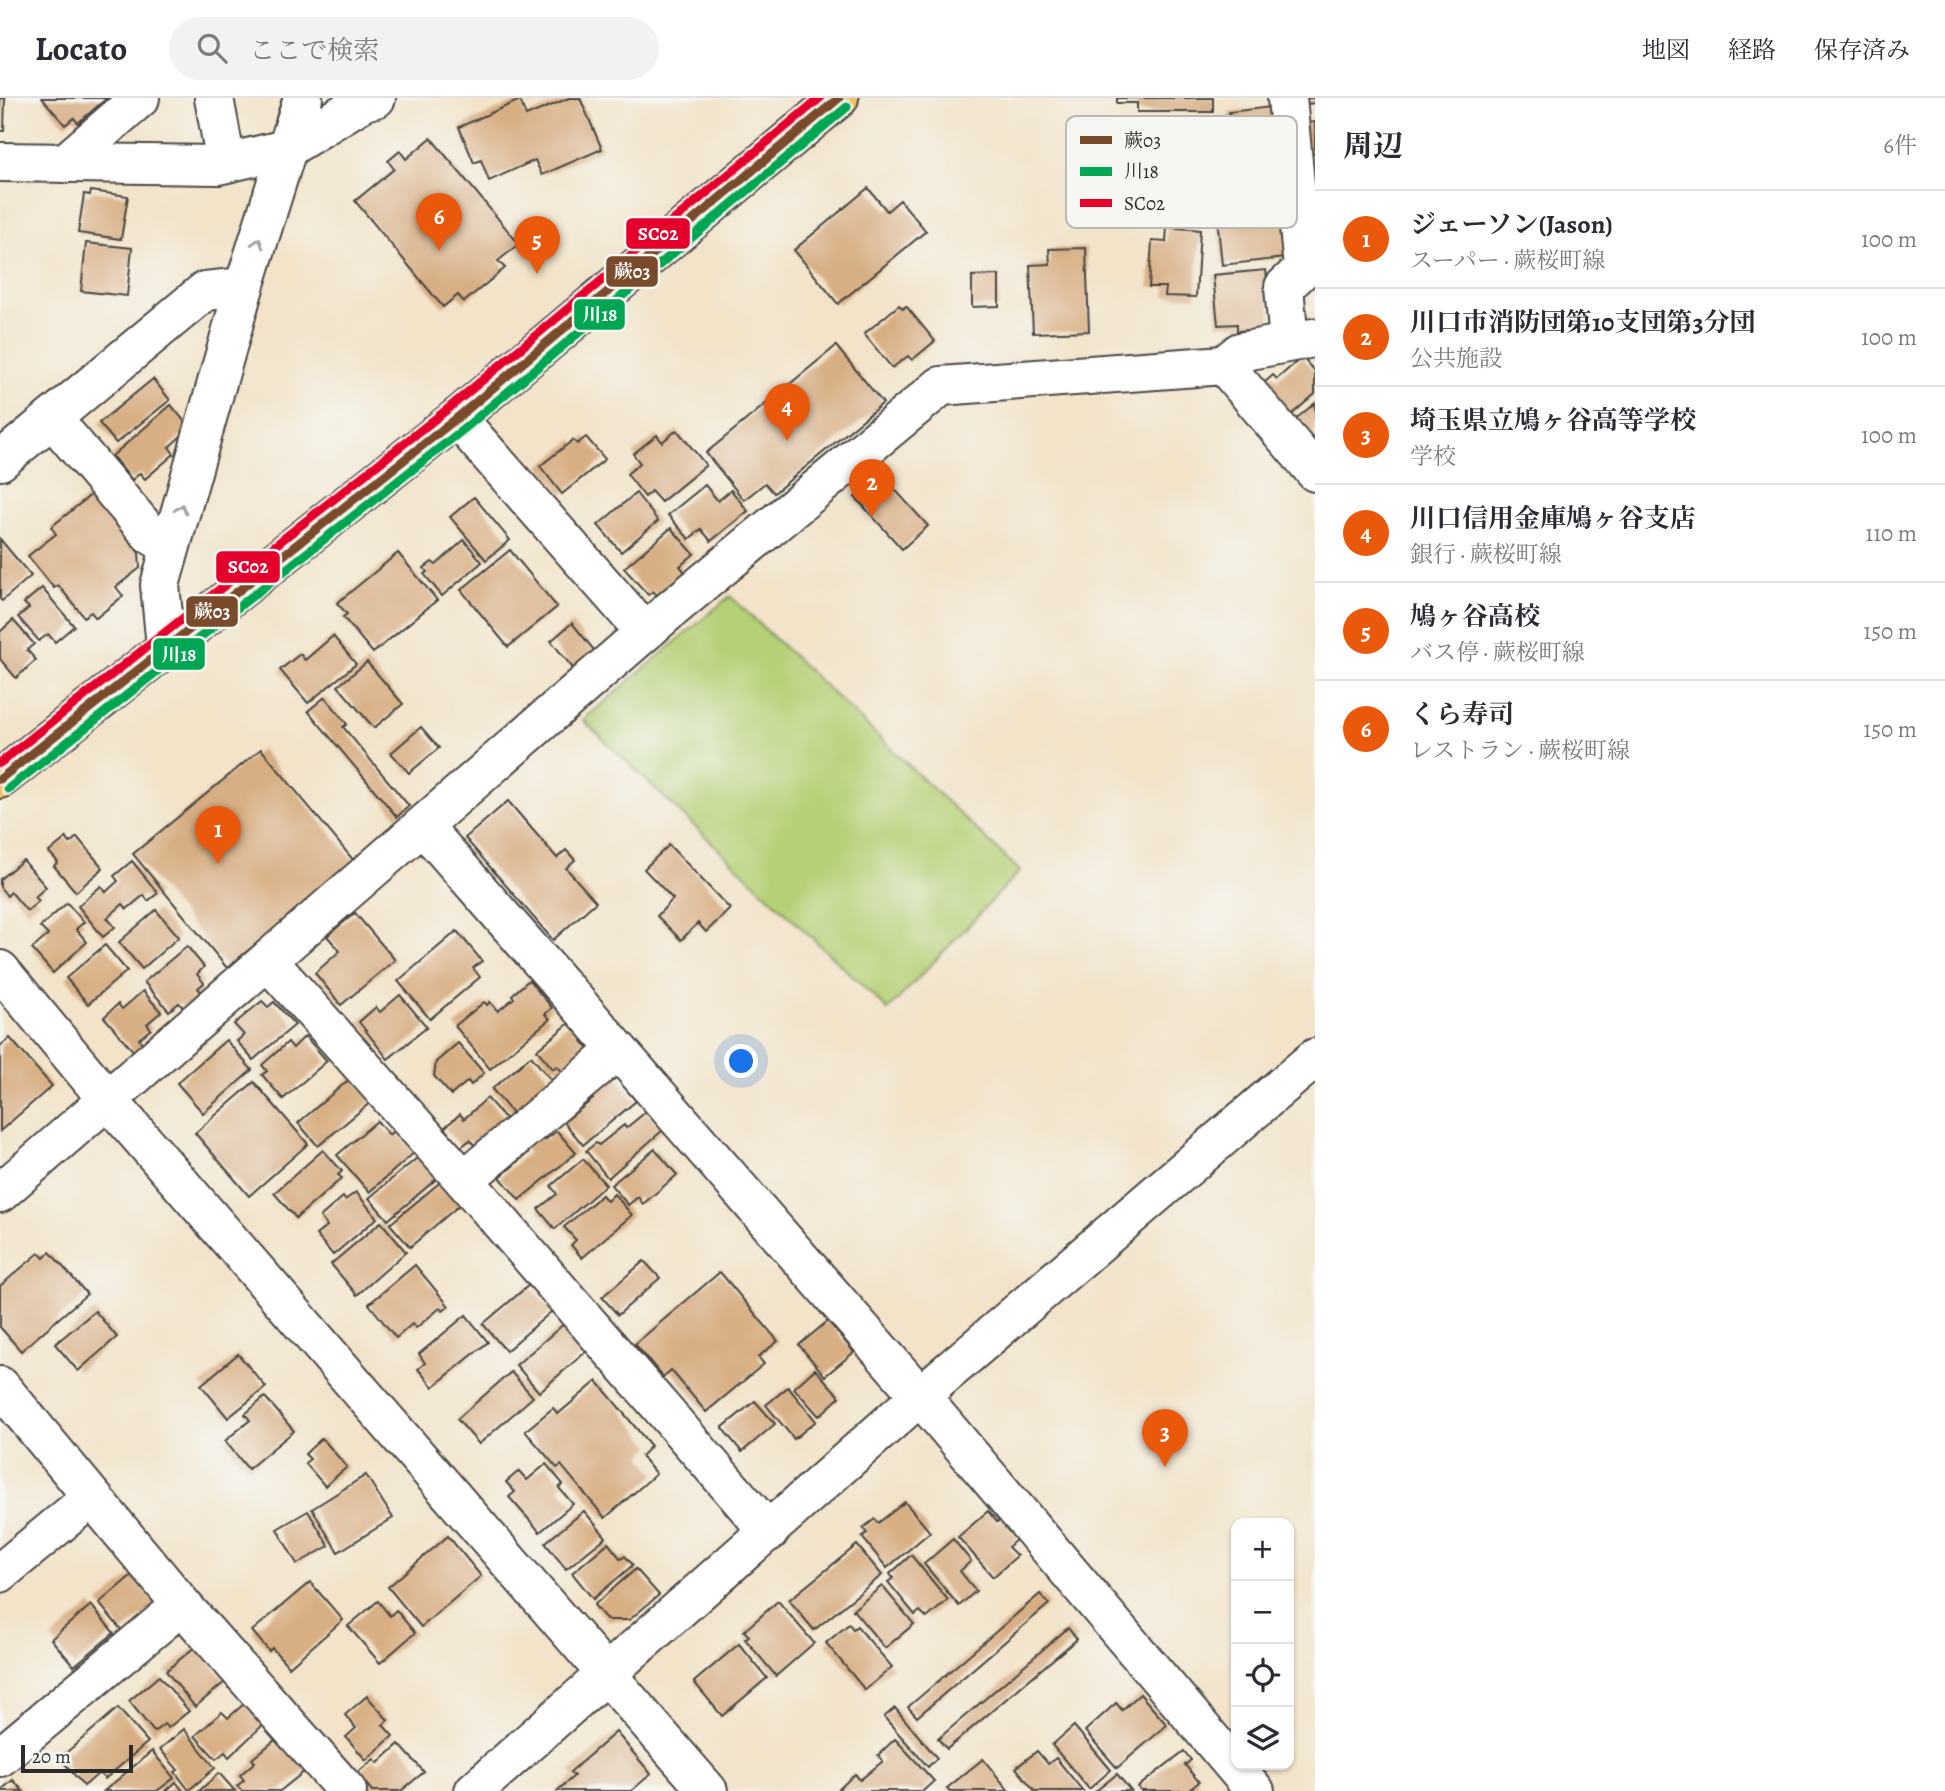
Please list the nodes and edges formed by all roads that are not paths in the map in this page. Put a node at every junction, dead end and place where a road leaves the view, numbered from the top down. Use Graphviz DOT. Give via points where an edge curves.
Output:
graph roads {
  1 [pos="140,98"];
  2 [pos="214,98"];
  3 [pos="303,98"];
  4 [pos="376,98"];
  5 [pos="839,98"];
  6 [pos="1287,98"];
  7 [pos="1289,116"];
  8 [pos="286,149"];
  9 [pos="0,162"];
  10 [pos="65,163"];
  11 [pos="226,163"];
  12 [pos="1297,205"];
  13 [pos="244,287"];
  14 [pos="1302,340"];
  15 [pos="1224,365"];
  16 [pos="52,418"];
  17 [pos="457,418"];
  18 [pos="0,461"];
  19 [pos="1315,472"];
  20 [pos="170,547"];
  21 [pos="645,632"];
  22 [pos="166,647"];
  23 [pos="0,779"];
  24 [pos="422,826"];
  25 [pos="268,961"];
  26 [pos="0,970"];
  27 [pos="618,1050"];
  28 [pos="1315,1058"];
  29 [pos="108,1100"];
  30 [pos="464,1180"];
  31 [pos="0,1193"];
  32 [pos="0,1386"];
  33 [pos="920,1396"];
  34 [pos="91,1498"];
  35 [pos="769,1532"];
  36 [pos="0,1573"];
  37 [pos="182,1605"];
  38 [pos="606,1672"];
  39 [pos="0,1757"];
  40 [pos="347,1791"];
  41 [pos="474,1791"];
  42 [pos="708,1791"];
  43 [pos="1255,1791"];
  1 -- 10 [label="street"];
  2 -- 11 [label="street"];
  3 -- 8 [label="street"];
  4 -- 8 [label="street"];
  5 -- 17 [label="main road"];
  6 -- 7 [label="street"];
  8 -- 11 [label="street"];
  13 -- 8 [label="street, one-way"];
  9 -- 10 [label="street"];
  10 -- 11 [label="street"];
  12 -- 14 [label="street" via="1303,269 1284,287"];
  13 -- 16 [label="street" via="205,291"];
  20 -- 13 [label="street, one-way"];
  14 -- 15 [label="street" via="1240,352"];
  15 -- 19 [label="street"];
  15 -- 21 [label="street" via="941,386"];
  16 -- 18 [label="street"];
  16 -- 20 [label="street" via="150,534"];
  17 -- 21 [label="street"];
  17 -- 22 [label="main road"];
  20 -- 22 [label="street" via="160,585"];
  21 -- 24 [label="street"];
  22 -- 23 [label="main road"];
  24 -- 25 [label="street"];
  24 -- 27 [label="street"];
  25 -- 29 [label="street"];
  25 -- 30 [label="street"];
  26 -- 29 [label="street"];
  27 -- 30 [label="street"];
  27 -- 33 [label="street"];
  28 -- 33 [label="street"];
  29 -- 31 [label="street"];
  29 -- 38 [label="street"];
  30 -- 35 [label="street"];
  32 -- 34 [label="street"];
  33 -- 35 [label="street"];
  33 -- 43 [label="street"];
  34 -- 36 [label="street"];
  34 -- 37 [label="street"];
  35 -- 38 [label="street"];
  37 -- 39 [label="street"];
  37 -- 40 [label="street"];
  38 -- 41 [label="street"];
  38 -- 42 [label="street"];
}
